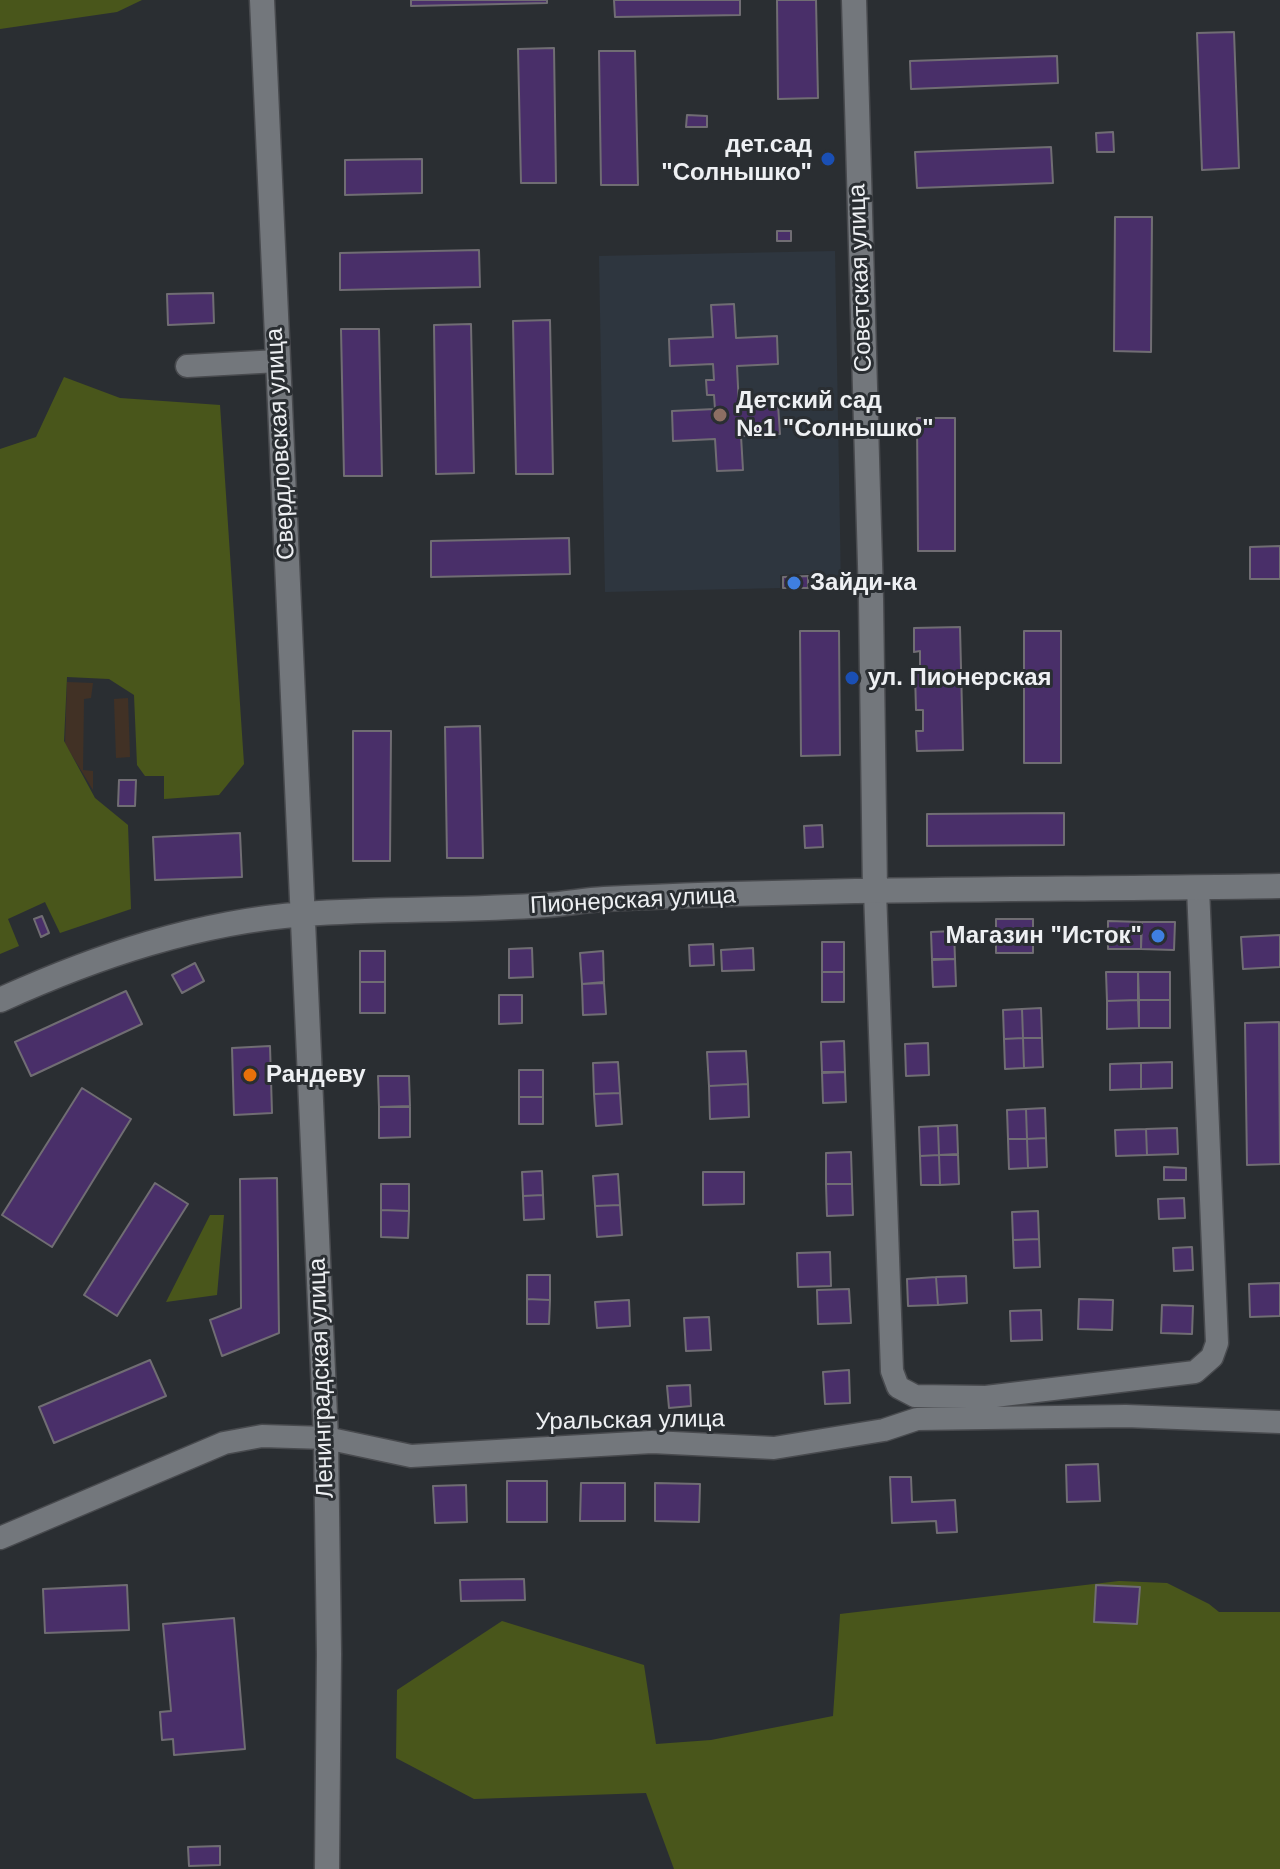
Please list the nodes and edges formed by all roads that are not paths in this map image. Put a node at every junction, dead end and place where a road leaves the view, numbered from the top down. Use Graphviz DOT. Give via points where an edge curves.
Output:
graph roads {
  1 [pos="262,0"];
  2 [pos="854,0"];
  3 [pos="278,361"];
  4 [pos="187,366"];
  5 [pos="1280,886"];
  6 [pos="302,888"];
  7 [pos="1198,888"];
  8 [pos="875,891"];
  9 [pos="304,914"];
  10 [pos="0,1000"];
  11 [pos="915,1396"];
  12 [pos="917,1419"];
  13 [pos="1280,1422"];
  14 [pos="326,1438"];
  15 [pos="0,1538"];
  16 [pos="327,1869"];
  1 -- 3 [label="street, Свердловская улица"];
  2 -- 8 [label="street, Советская улица"];
  3 -- 4 [label="street"];
  3 -- 6 [label="street, Свердловская улица"];
  5 -- 7 [label="street, Пионерская улица"];
  6 -- 9 [label="street, Ленинградская улица"];
  7 -- 8 [label="street, Пионерская улица"];
  7 -- 11 [label="street" via="1217,1343 1212,1357 1195,1372 986,1397"];
  8 -- 9 [label="street, Пионерская улица"];
  8 -- 11 [label="street" via="892,1371 898,1387"];
  9 -- 10 [label="street, Пионерская улица" via="143,943"];
  9 -- 14 [label="street, Ленинградская улица"];
  11 -- 12 [label="street"];
  12 -- 13 [label="street, Уральская улица" via="1126,1416"];
  12 -- 14 [label="street, Уральская улица" via="884,1430 774,1448 652,1442 411,1456"];
  14 -- 15 [label="street, Уральская улица" via="262,1436 224,1443"];
  14 -- 16 [label="street, Ленинградская улица"];
}
